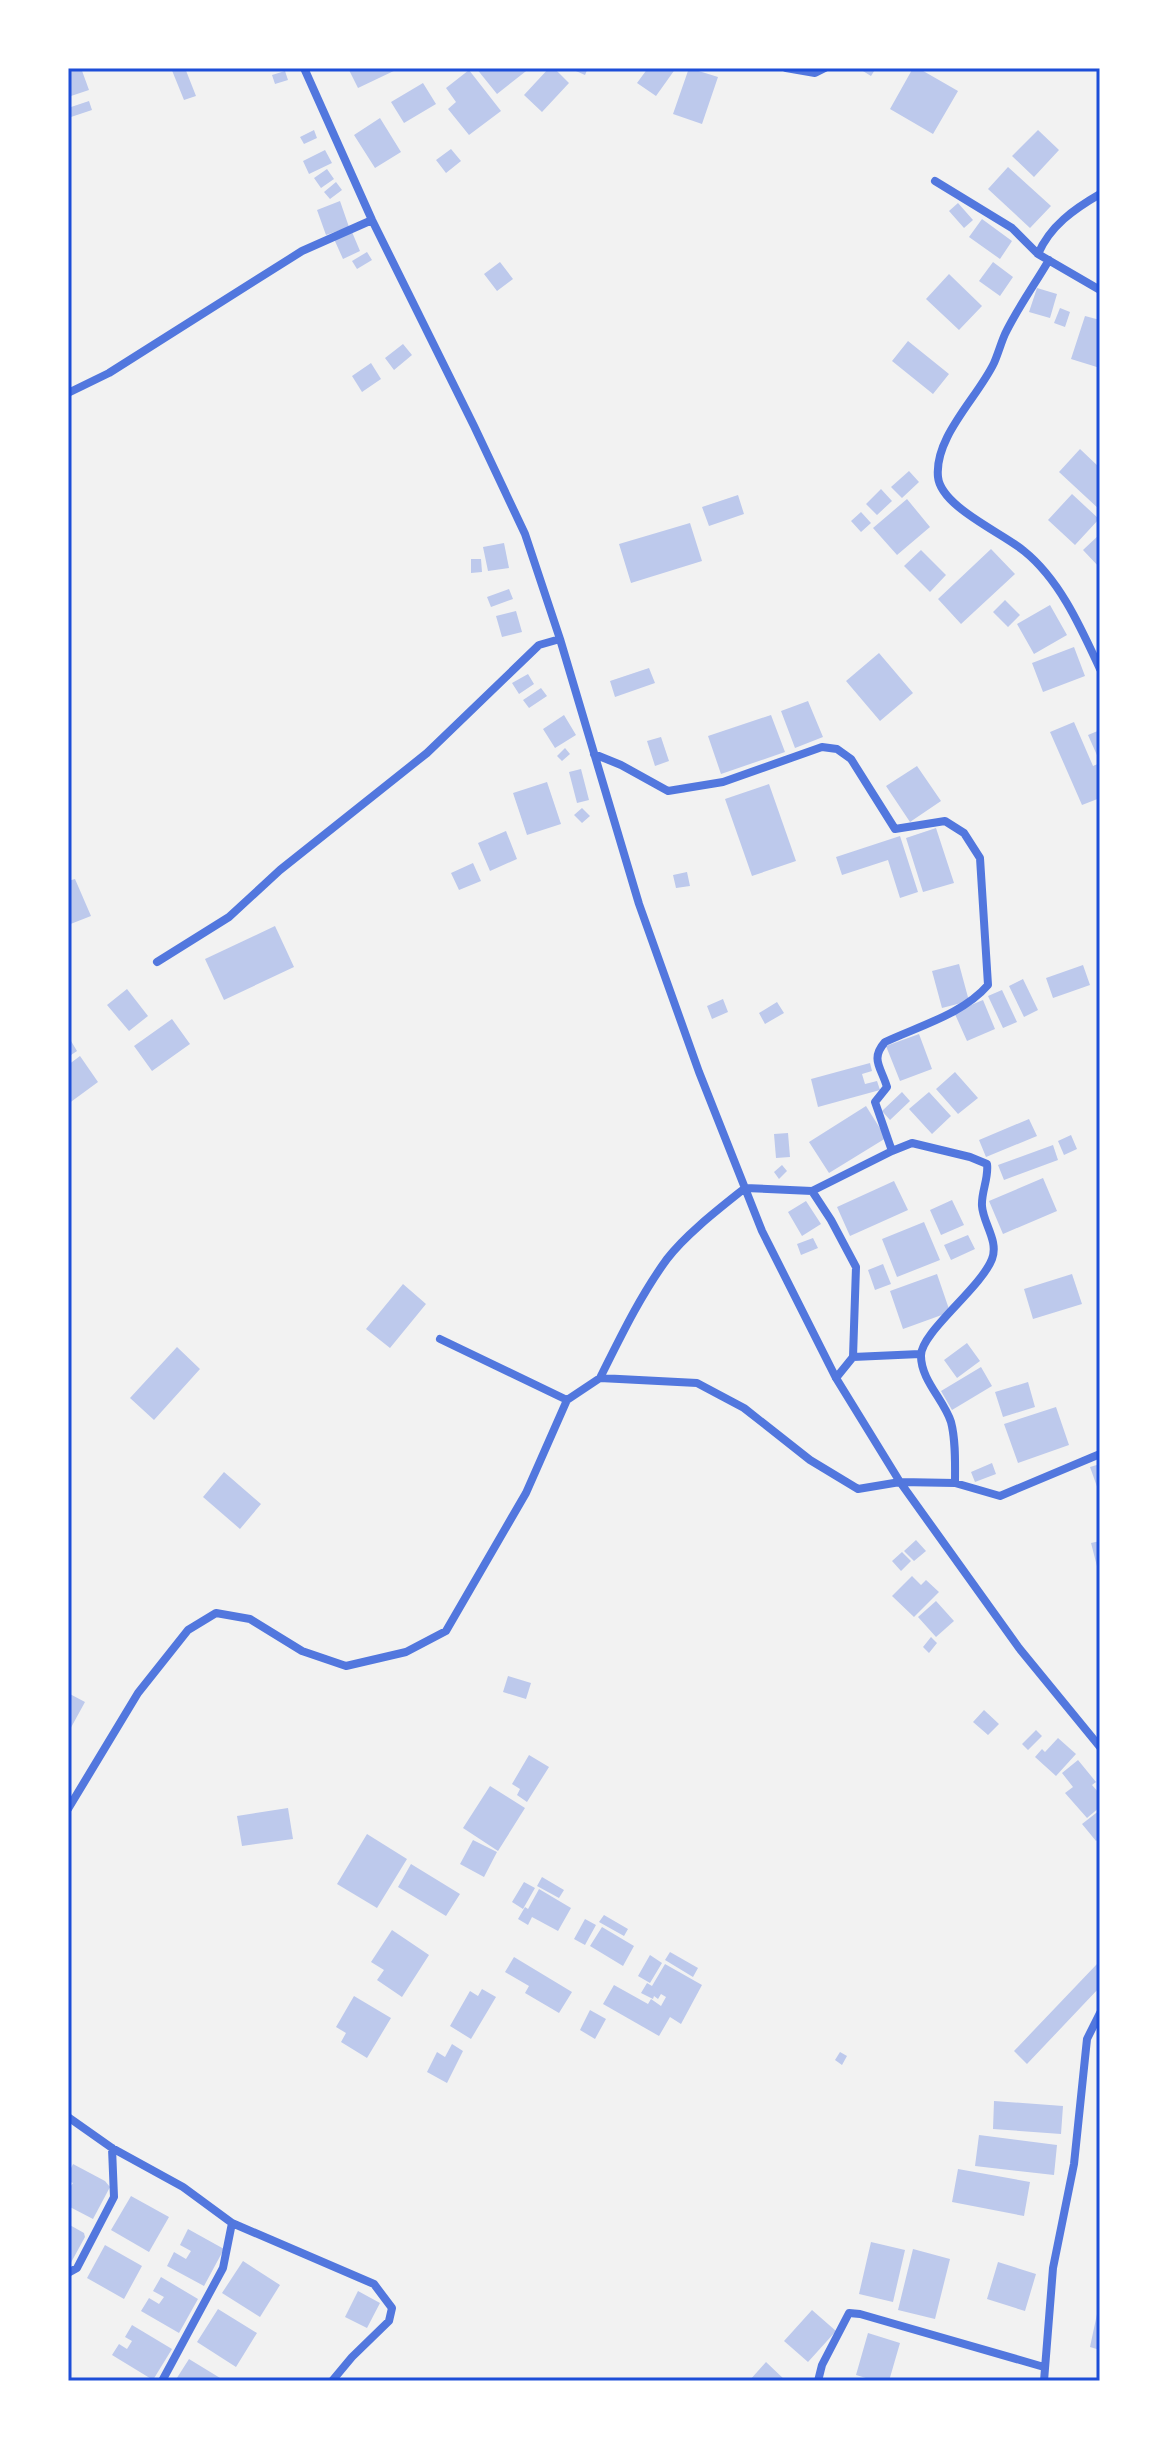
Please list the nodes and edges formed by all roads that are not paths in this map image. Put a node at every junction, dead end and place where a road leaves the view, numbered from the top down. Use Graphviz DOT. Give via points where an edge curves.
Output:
graph roads {
  1 [pos="304,68"];
  2 [pos="786,68"];
  3 [pos="825,68"];
  4 [pos="935,181"];
  5 [pos="1100,194"];
  6 [pos="372,220"];
  7 [pos="1038,254"];
  8 [pos="1049,260"];
  9 [pos="1100,290"];
  10 [pos="68,393"];
  11 [pos="560,639"];
  12 [pos="1100,669"];
  13 [pos="594,754"];
  14 [pos="157,962"];
  15 [pos="892,1151"];
  16 [pos="745,1188"];
  17 [pos="812,1191"];
  18 [pos="440,1339"];
  19 [pos="920,1354"];
  20 [pos="853,1357"];
  21 [pos="600,1378"];
  22 [pos="836,1378"];
  23 [pos="567,1400"];
  24 [pos="1100,1454"];
  25 [pos="900,1482"];
  26 [pos="955,1483"];
  27 [pos="1100,1747"];
  28 [pos="68,1809"];
  29 [pos="1100,2013"];
  30 [pos="68,2117"];
  31 [pos="112,2148"];
  32 [pos="232,2223"];
  33 [pos="68,2273"];
  34 [pos="1044,2367"];
  35 [pos="162,2381"];
  36 [pos="332,2381"];
  37 [pos="818,2381"];
  38 [pos="1044,2381"];
  1 -- 6 [label="street"];
  2 -- 3 [label="street" via="815,73"];
  4 -- 7 [label="street" via="1012,228"];
  5 -- 7 [label="street" via="1045,237"];
  6 -- 10 [label="street" via="302,251 109,373"];
  6 -- 11 [label="street" via="525,534"];
  7 -- 8 [label="street"];
  8 -- 9 [label="street"];
  8 -- 12 [label="street" via="943,446 938,479 946,495 1025,551 1048,575"];
  11 -- 13 [label="street"];
  11 -- 14 [label="street" via="539,645 427,753 229,917"];
  13 -- 15 [label="street" via="668,791 723,782 822,747 837,749 851,759 895,829 945,821 964,833 980,858 988,985 977,998 878,1049 876,1059 887,1087 875,1102"];
  13 -- 16 [label="street" via="639,904"];
  15 -- 17 [label="street"];
  15 -- 19 [label="street" via="912,1143 987,1164 982,1205 994,1255 983,1277 926,1340"];
  16 -- 17 [label="street"];
  16 -- 21 [label="street" via="668,1258"];
  16 -- 22 [label="street"];
  17 -- 20 [label="street" via="856,1267"];
  18 -- 23 [label="street"];
  19 -- 20 [label="street"];
  19 -- 26 [label="street" via="950,1421"];
  20 -- 22 [label="street"];
  21 -- 23 [label="street"];
  21 -- 25 [label="street" via="697,1383 744,1408 810,1460 858,1489"];
  22 -- 25 [label="street"];
  23 -- 28 [label="street" via="526,1493 446,1631 406,1652 346,1666 302,1651 250,1619 216,1613 188,1630 138,1693"];
  24 -- 26 [label="street" via="1000,1496"];
  25 -- 26 [label="street"];
  25 -- 27 [label="street" via="1019,1648"];
  29 -- 34 [label="street" via="1087,2039"];
  30 -- 31 [label="street"];
  31 -- 32 [label="street" via="183,2187"];
  31 -- 33 [label="street" via="114,2197 77,2268"];
  32 -- 35 [label="street" via="223,2268"];
  32 -- 36 [label="street" via="374,2284 385,2296 392,2308 389,2321"];
  34 -- 37 [label="street" via="849,2313"];
  34 -- 38 [label="street"];
}
